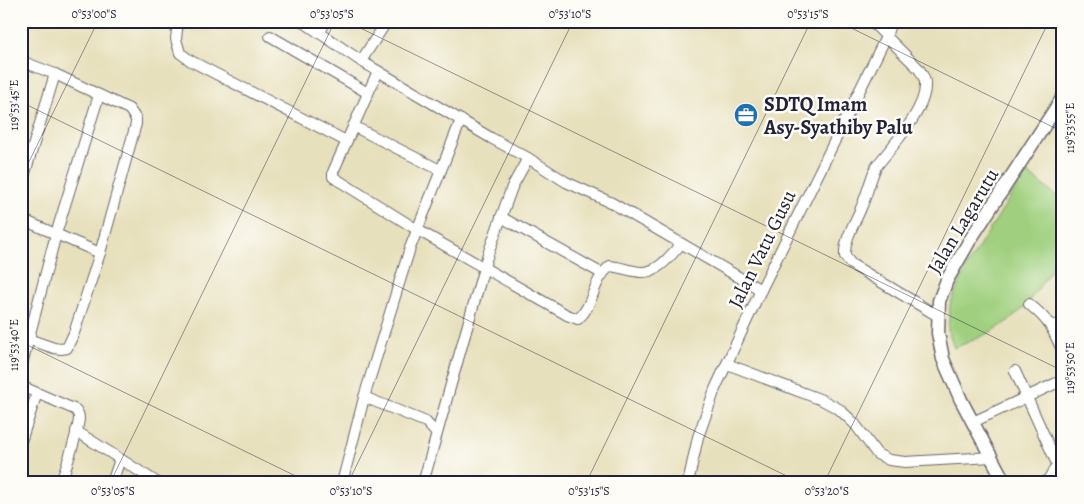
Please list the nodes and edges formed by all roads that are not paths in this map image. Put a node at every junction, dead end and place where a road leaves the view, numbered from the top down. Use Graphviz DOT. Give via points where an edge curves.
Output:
graph roads {
  1 [pos="178,21"];
  2 [pos="302,21"];
  3 [pos="326,21"];
  4 [pos="387,21"];
  5 [pos="871,21"];
  6 [pos="891,21"];
  7 [pos="320,32"];
  8 [pos="270,36"];
  9 [pos="886,37"];
  10 [pos="21,61"];
  11 [pos="362,61"];
  12 [pos="378,71"];
  13 [pos="55,74"];
  14 [pos="368,93"];
  15 [pos="99,95"];
  16 [pos="1063,97"];
  17 [pos="461,120"];
  18 [pos="353,126"];
  19 [pos="346,142"];
  20 [pos="528,158"];
  21 [pos="440,170"];
  22 [pos="21,186"];
  23 [pos="501,217"];
  24 [pos="21,219"];
  25 [pos="416,229"];
  26 [pos="56,234"];
  27 [pos="681,244"];
  28 [pos="100,253"];
  29 [pos="484,269"];
  30 [pos="601,273"];
  31 [pos="761,290"];
  32 [pos="1029,304"];
  33 [pos="938,316"];
  34 [pos="1050,324"];
  35 [pos="1063,327"];
  36 [pos="28,339"];
  37 [pos="1063,352"];
  38 [pos="727,364"];
  39 [pos="21,368"];
  40 [pos="1015,372"];
  41 [pos="1063,380"];
  42 [pos="21,386"];
  43 [pos="37,394"];
  44 [pos="364,397"];
  45 [pos="1026,397"];
  46 [pos="973,422"];
  47 [pos="76,431"];
  48 [pos="436,434"];
  49 [pos="21,441"];
  50 [pos="992,457"];
  51 [pos="120,459"];
  52 [pos="1061,464"];
  53 [pos="61,483"];
  54 [pos="112,483"];
  55 [pos="158,483"];
  56 [pos="342,483"];
  57 [pos="423,483"];
  58 [pos="688,483"];
  59 [pos="1005,483"];
  60 [pos="1046,483"];
  1 -- 19 [label="street" via="176,39 180,53 191,61"];
  2 -- 7 [label="street"];
  3 -- 7 [label="street"];
  4 -- 11 [label="street"];
  5 -- 9 [label="street"];
  6 -- 9 [label="street, Jalan Vatu Gusu"];
  7 -- 11 [label="street"];
  8 -- 14 [label="street"];
  9 -- 31 [label="street, Jalan Vatu Gusu"];
  9 -- 33 [label="street" via="919,69 924,78 924,91 905,132 873,173 848,238 845,256 851,264"];
  10 -- 13 [label="street"];
  11 -- 12 [label="street"];
  12 -- 14 [label="street"];
  12 -- 17 [label="street"];
  13 -- 15 [label="street"];
  13 -- 22 [label="street"];
  14 -- 18 [label="street"];
  15 -- 26 [label="street"];
  15 -- 28 [label="street" via="130,109 136,119"];
  16 -- 33 [label="street, Jalan Lagarutu" via="970,240 945,285"];
  17 -- 20 [label="street"];
  17 -- 21 [label="street"];
  18 -- 19 [label="street"];
  18 -- 21 [label="street"];
  19 -- 25 [label="street" via="333,177"];
  20 -- 23 [label="street"];
  20 -- 27 [label="street"];
  21 -- 25 [label="street"];
  23 -- 29 [label="street"];
  23 -- 30 [label="street"];
  24 -- 26 [label="street"];
  25 -- 29 [label="street"];
  25 -- 44 [label="street"];
  26 -- 28 [label="street"];
  26 -- 36 [label="street"];
  27 -- 30 [label="street" via="654,270 642,272 610,266"];
  27 -- 31 [label="street"];
  28 -- 36 [label="street" via="67,348 54,348"];
  29 -- 30 [label="street" via="578,319 585,313"];
  29 -- 48 [label="street"];
  31 -- 38 [label="street, Jalan Vatu Gusu"];
  32 -- 34 [label="street"];
  33 -- 46 [label="street, Jalan Lagarutu" via="943,359"];
  34 -- 35 [label="street"];
  34 -- 37 [label="street"];
  36 -- 39 [label="street"];
  38 -- 50 [label="street" via="839,409 855,424 877,454 889,460"];
  38 -- 58 [label="street, Jalan Vatu Gusu" via="700,430"];
  40 -- 45 [label="street"];
  41 -- 45 [label="street"];
  42 -- 43 [label="street"];
  43 -- 47 [label="street" via="76,410 79,416"];
  43 -- 49 [label="street"];
  44 -- 48 [label="street" via="426,422"];
  44 -- 56 [label="street"];
  45 -- 46 [label="street"];
  45 -- 52 [label="street"];
  46 -- 50 [label="street, Jalan Lagarutu"];
  47 -- 51 [label="street"];
  47 -- 53 [label="street"];
  48 -- 57 [label="street"];
  50 -- 59 [label="street, Jalan Lagarutu"];
  51 -- 54 [label="street"];
  51 -- 55 [label="street"];
  52 -- 60 [label="street"];
}
